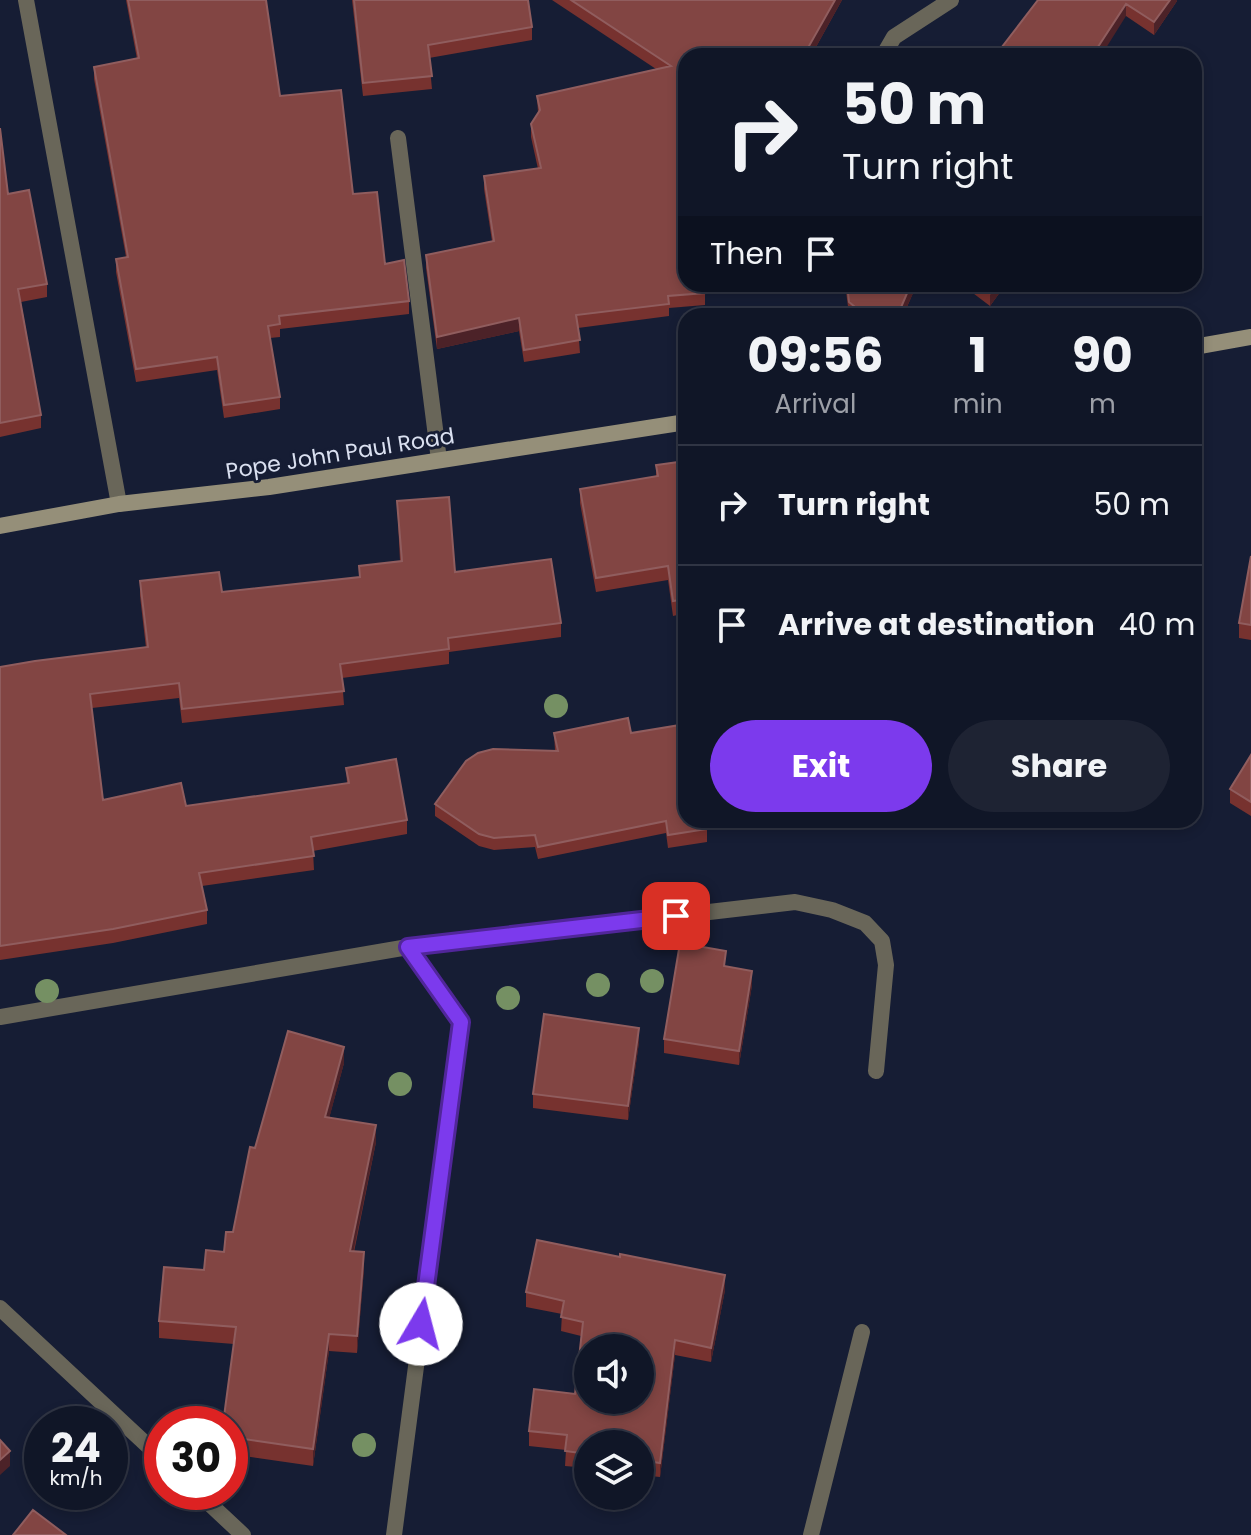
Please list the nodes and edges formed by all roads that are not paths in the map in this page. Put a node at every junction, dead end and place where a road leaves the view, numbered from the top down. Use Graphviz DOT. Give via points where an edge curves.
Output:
graph roads {
  1 [pos="26,0"];
  2 [pos="951,0"];
  3 [pos="888,48"];
  4 [pos="398,138"];
  5 [pos="1251,337"];
  6 [pos="1202,346"];
  7 [pos="678,423"];
  8 [pos="439,460"];
  9 [pos="119,504"];
  10 [pos="0,526"];
  11 [pos="408,947"];
  12 [pos="0,1017"];
  13 [pos="876,1071"];
  14 [pos="0,1308"];
  15 [pos="862,1332"];
  16 [pos="144,1442"];
  17 [pos="216,1510"];
  18 [pos="243,1535"];
  19 [pos="394,1535"];
  20 [pos="811,1535"];
  1 -- 9 [label="street"];
  2 -- 3 [label="street" via="894,37"];
  4 -- 8 [label="street"];
  5 -- 6 [label="main road"];
  7 -- 8 [label="main road, Pope John Paul Road"];
  8 -- 9 [label="main road, Pope John Paul Road"];
  9 -- 10 [label="main road, Pope John Paul Road"];
  11 -- 12 [label="street"];
  11 -- 13 [label="street" via="795,902 832,910 865,923 882,941 886,965"];
  11 -- 19 [label="street" via="461,1022"];
  14 -- 16 [label="street"];
  15 -- 20 [label="street"];
  17 -- 18 [label="street"];
}
